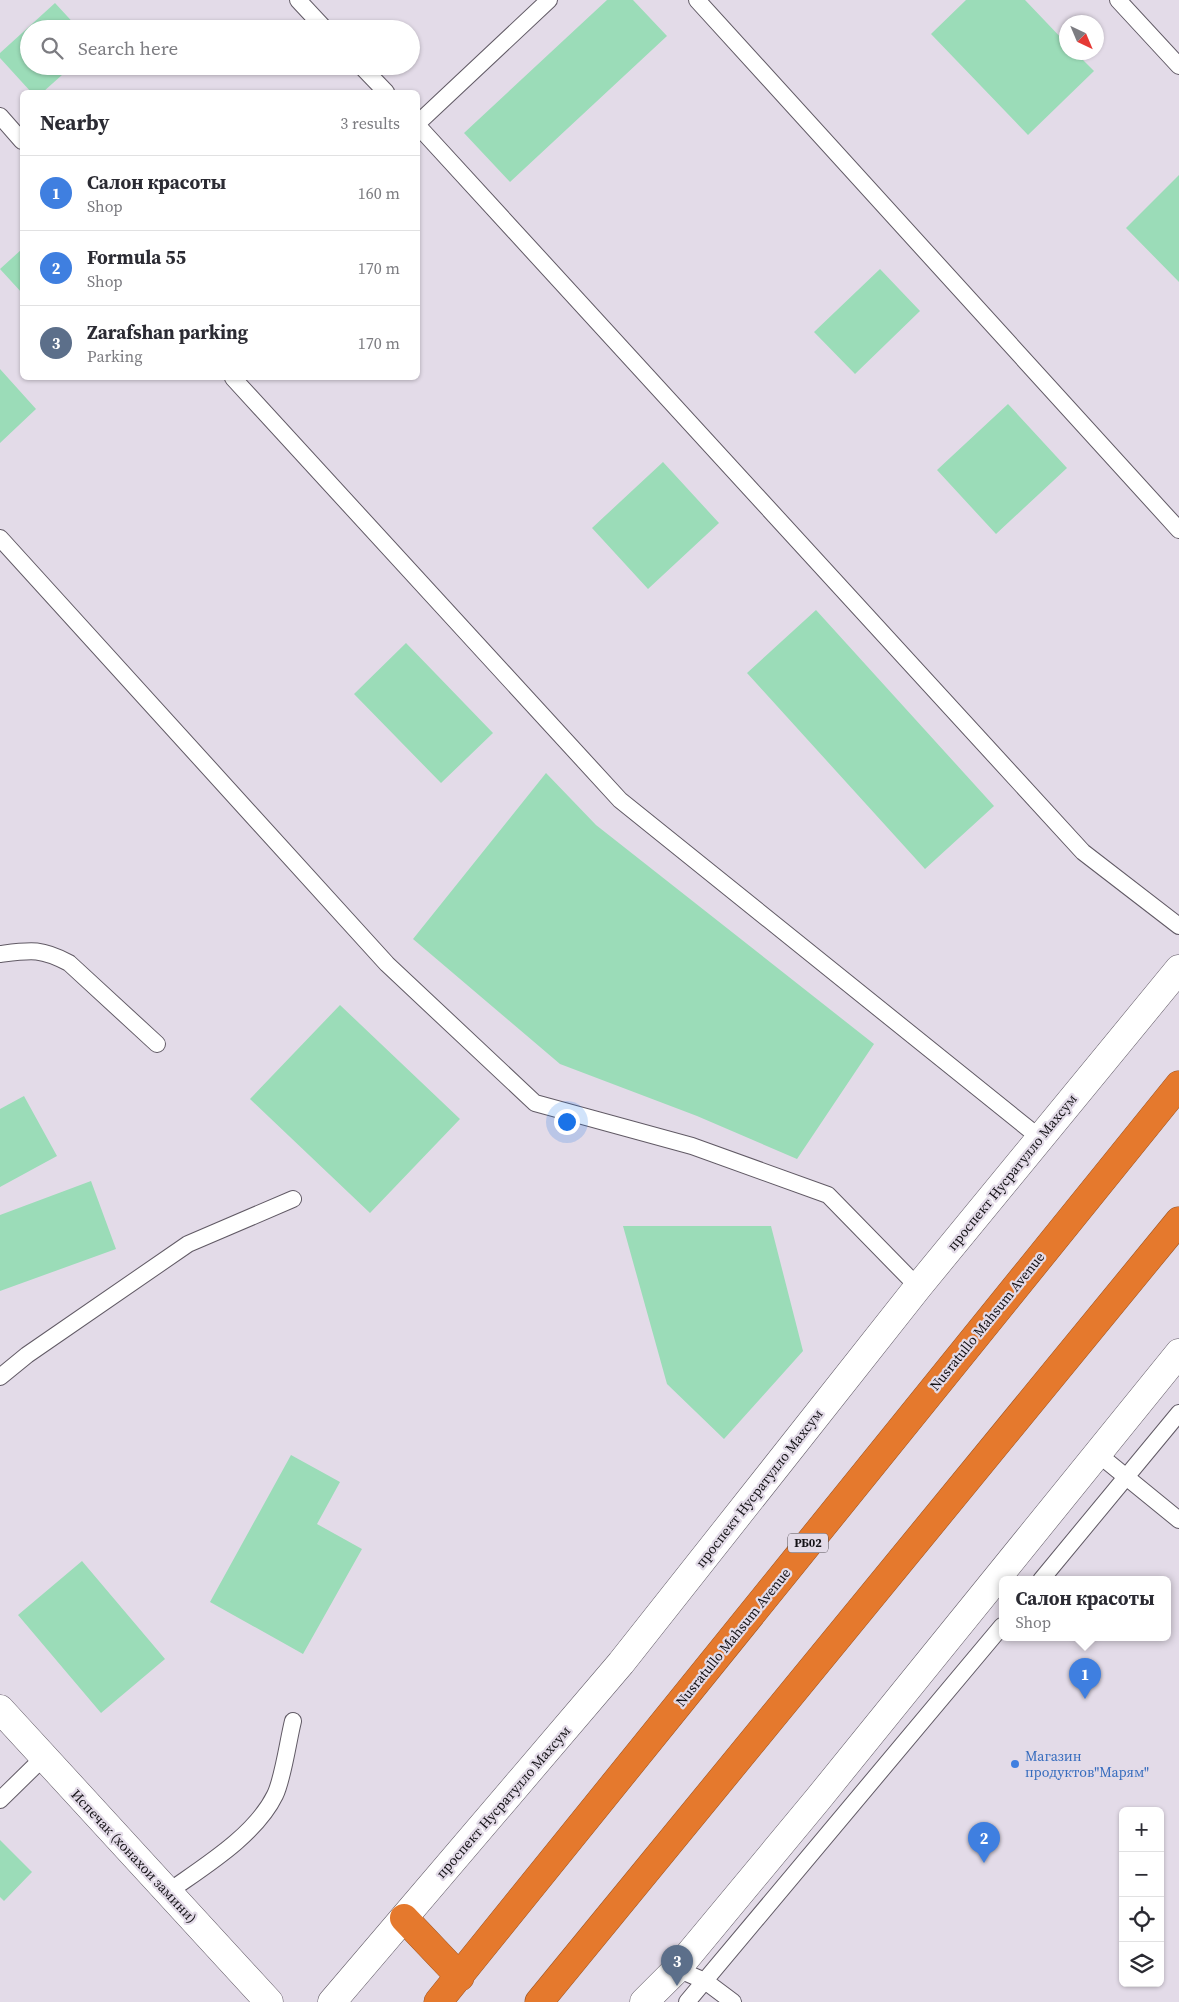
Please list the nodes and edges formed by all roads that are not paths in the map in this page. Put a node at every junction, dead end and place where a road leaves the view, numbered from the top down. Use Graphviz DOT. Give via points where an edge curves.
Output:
graph roads {
  1 [pos="298,0"];
  2 [pos="549,0"];
  3 [pos="698,0"];
  4 [pos="1118,0"];
  5 [pos="317,20"];
  6 [pos="1179,66"];
  7 [pos="370,75"];
  8 [pos="384,90"];
  9 [pos="0,116"];
  10 [pos="420,123"];
  11 [pos="420,127"];
  12 [pos="20,139"];
  13 [pos="235,380"];
  14 [pos="1179,530"];
  15 [pos="0,538"];
  16 [pos="1179,926"];
  17 [pos="0,954"];
  18 [pos="1179,969"];
  19 [pos="157,1044"];
  20 [pos="1179,1085"];
  21 [pos="1040,1138"];
  22 [pos="293,1199"];
  23 [pos="1179,1221"];
  24 [pos="918,1287"];
  25 [pos="1179,1353"];
  26 [pos="0,1377"];
  27 [pos="1179,1413"];
  28 [pos="1098,1454"];
  29 [pos="1127,1478"];
  30 [pos="1179,1520"];
  31 [pos="999,1576"];
  32 [pos="1044,1576"];
  33 [pos="999,1577"];
  34 [pos="999,1630"];
  35 [pos="0,1709"];
  36 [pos="293,1721"];
  37 [pos="44,1757"];
  38 [pos="0,1800"];
  39 [pos="168,1892"];
  40 [pos="404,1918"];
  41 [pos="677,1969"];
  42 [pos="460,1976"];
  43 [pos="705,1981"];
  44 [pos="544,1999"];
  45 [pos="269,2002"];
  46 [pos="332,2002"];
  47 [pos="438,2002"];
  48 [pos="644,2002"];
  49 [pos="687,2002"];
  50 [pos="733,2002"];
  1 -- 5 [label="lane"];
  2 -- 10 [label="lane"];
  3 -- 14 [label="lane"];
  4 -- 6 [label="lane"];
  7 -- 8 [label="lane"];
  9 -- 12 [label="lane"];
  11 -- 16 [label="lane" via="1083,852"];
  13 -- 21 [label="lane" via="620,800"];
  15 -- 24 [label="lane" via="387,964 534,1103 692,1146 828,1195"];
  17 -- 19 [label="lane" via="32,949 69,963"];
  18 -- 21 [label="street, проспект Нусратулло Махсум"];
  20 -- 42 [label="highway, Nusratullo Mahsum Avenue / РБ02"];
  21 -- 24 [label="street, проспект Нусратулло Махсум"];
  22 -- 26 [label="lane" via="188,1244"];
  23 -- 44 [label="highway"];
  24 -- 40 [label="street, проспект Нусратулло Махсум" via="621,1663"];
  25 -- 28 [label="street"];
  27 -- 29 [label="lane"];
  28 -- 29 [label="lane"];
  28 -- 31 [label="street"];
  29 -- 30 [label="lane"];
  29 -- 32 [label="lane"];
  33 -- 41 [label="street"];
  34 -- 43 [label="lane"];
  35 -- 37 [label="street, Испечак (хонахои замини)"];
  36 -- 39 [label="lane" via="275,1795 247,1833"];
  37 -- 38 [label="lane"];
  37 -- 39 [label="street, Испечак (хонахои замини)"];
  39 -- 45 [label="street, Испечак (хонахои замини)"];
  40 -- 42 [label="highway"];
  40 -- 46 [label="street, проспект Нусратулло Махсум"];
  41 -- 43 [label="lane"];
  41 -- 48 [label="street"];
  42 -- 47 [label="highway, Nusratullo Mahsum Avenue / РБ02"];
  43 -- 49 [label="lane"];
  43 -- 50 [label="lane"];
}
